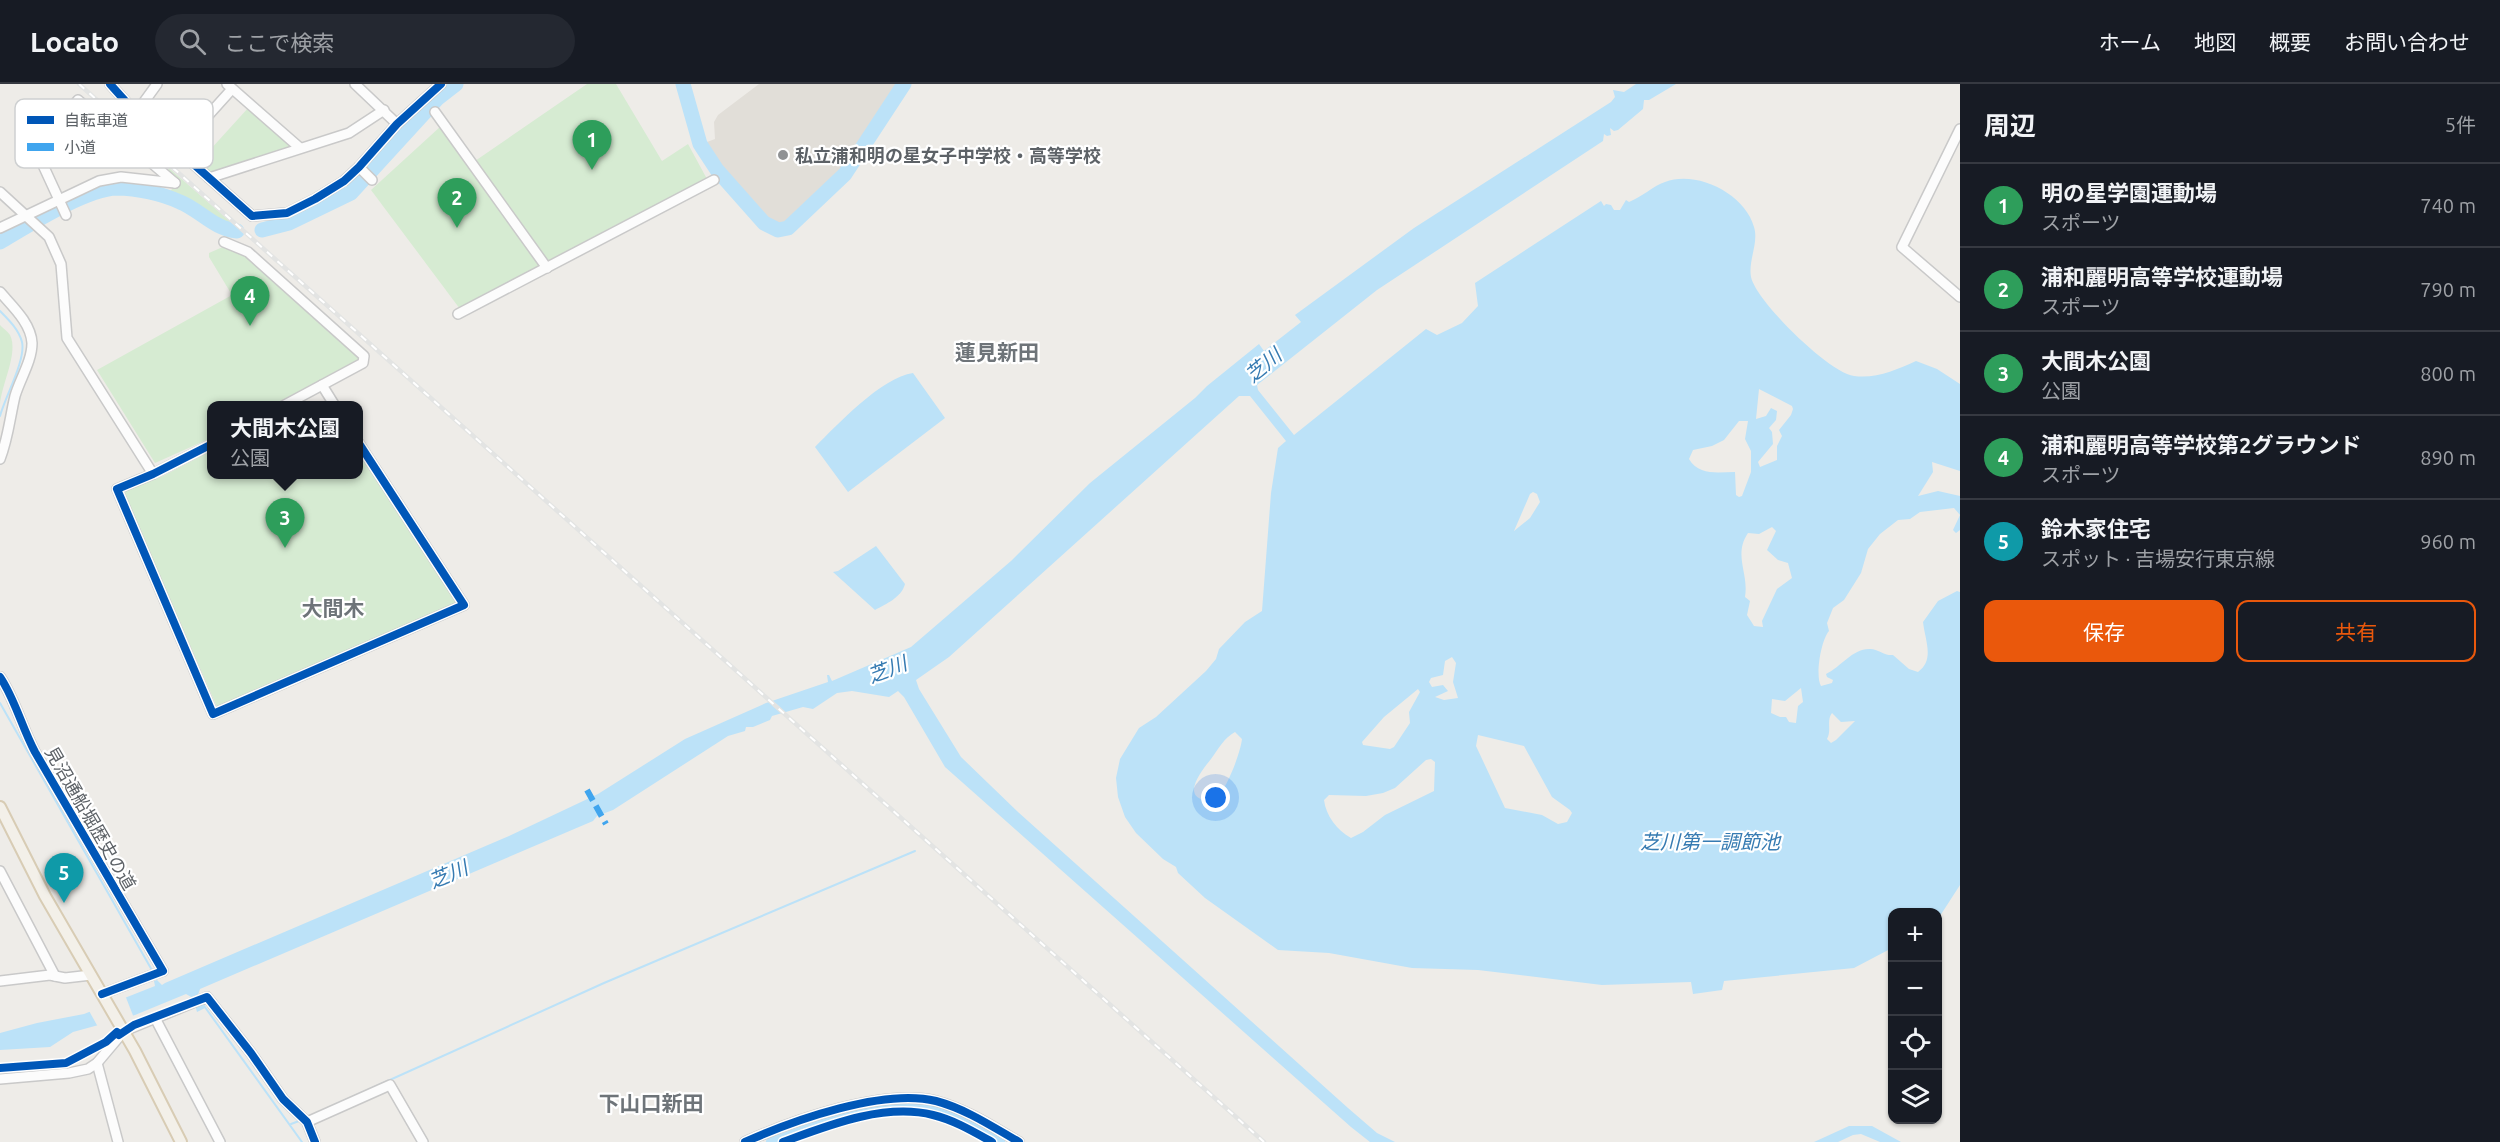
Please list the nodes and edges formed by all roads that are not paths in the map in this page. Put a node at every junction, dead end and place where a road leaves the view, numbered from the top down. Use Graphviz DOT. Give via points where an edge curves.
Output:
graph roads {
  1 [pos="110,84"];
  2 [pos="157,84"];
  3 [pos="355,84"];
  4 [pos="441,84"];
  5 [pos="229,86"];
  6 [pos="123,99"];
  7 [pos="146,99"];
  8 [pos="213,106"];
  9 [pos="384,110"];
  10 [pos="435,112"];
  11 [pos="398,124"];
  12 [pos="1960,129"];
  13 [pos="300,148"];
  14 [pos="359,167"];
  15 [pos="44,168"];
  16 [pos="157,168"];
  17 [pos="198,168"];
  18 [pos="209,178"];
  19 [pos="372,180"];
  20 [pos="714,180"];
  21 [pos="0,192"];
  22 [pos="58,199"];
  23 [pos="25,215"];
  24 [pos="66,215"];
  25 [pos="0,228"];
  26 [pos="224,242"];
  27 [pos="546,268"];
  28 [pos="0,292"];
  29 [pos="1960,297"];
  30 [pos="458,314"];
  31 [pos="322,385"];
  32 [pos="291,401"];
  33 [pos="332,401"];
  34 [pos="207,447"];
  35 [pos="363,450"];
  36 [pos="0,459"];
  37 [pos="153,474"];
  38 [pos="0,677"];
  39 [pos="0,807"];
  40 [pos="0,871"];
  41 [pos="91,975"];
  42 [pos="55,976"];
  43 [pos="0,980"];
  44 [pos="103,996"];
  45 [pos="155,1018"];
  46 [pos="123,1030"];
  47 [pos="97,1063"];
  48 [pos="0,1079"];
  49 [pos="307,1122"];
  50 [pos="118,1142"];
  51 [pos="181,1142"];
  52 [pos="220,1142"];
  53 [pos="315,1142"];
  54 [pos="423,1142"];
  55 [pos="745,1142"];
  56 [pos="1019,1142"];
  1 -- 6 [label="street"];
  2 -- 7 [label="street"];
  3 -- 9 [label="street"];
  4 -- 11 [label="street"];
  5 -- 8 [label="street"];
  5 -- 13 [label="street"];
  9 -- 11 [label="street"];
  9 -- 13 [label="street" via="349,133"];
  10 -- 27 [label="street"];
  11 -- 14 [label="street"];
  12 -- 29 [label="street" via="1902,247"];
  13 -- 18 [label="street"];
  14 -- 18 [label="street" via="334,187 287,213 252,216"];
  14 -- 19 [label="street"];
  15 -- 22 [label="street"];
  16 -- 22 [label="street" via="175,183 121,177 99,181"];
  17 -- 18 [label="street"];
  20 -- 27 [label="street"];
  21 -- 23 [label="street"];
  22 -- 23 [label="street"];
  22 -- 24 [label="street"];
  23 -- 25 [label="street"];
  23 -- 37 [label="street" via="54,245 61,264 67,338"];
  26 -- 31 [label="street" via="248,252 364,356 363,363"];
  27 -- 30 [label="street"];
  28 -- 36 [label="street" via="20,315 32,342"];
  31 -- 32 [label="street"];
  31 -- 33 [label="street"];
  34 -- 37 [label="street"];
  35 -- 37 [label="street" via="464,605 213,714 117,489"];
  38 -- 44 [label="street, 見沼通船堀歴史の道" via="35,752 163,971"];
  39 -- 41 [label="main road"];
  40 -- 42 [label="street"];
  41 -- 42 [label="street"];
  41 -- 44 [label="main road"];
  42 -- 43 [label="street"];
  44 -- 46 [label="main road"];
  45 -- 46 [label="street"];
  45 -- 49 [label="street" via="207,997 283,1099"];
  45 -- 52 [label="street"];
  46 -- 47 [label="street"];
  46 -- 51 [label="main road"];
  47 -- 48 [label="street" via="69,1073"];
  47 -- 50 [label="street"];
  49 -- 53 [label="street"];
  49 -- 54 [label="street" via="390,1086"];
  55 -- 56 [label="street" via="836,1111 898,1098 945,1104"];
}
